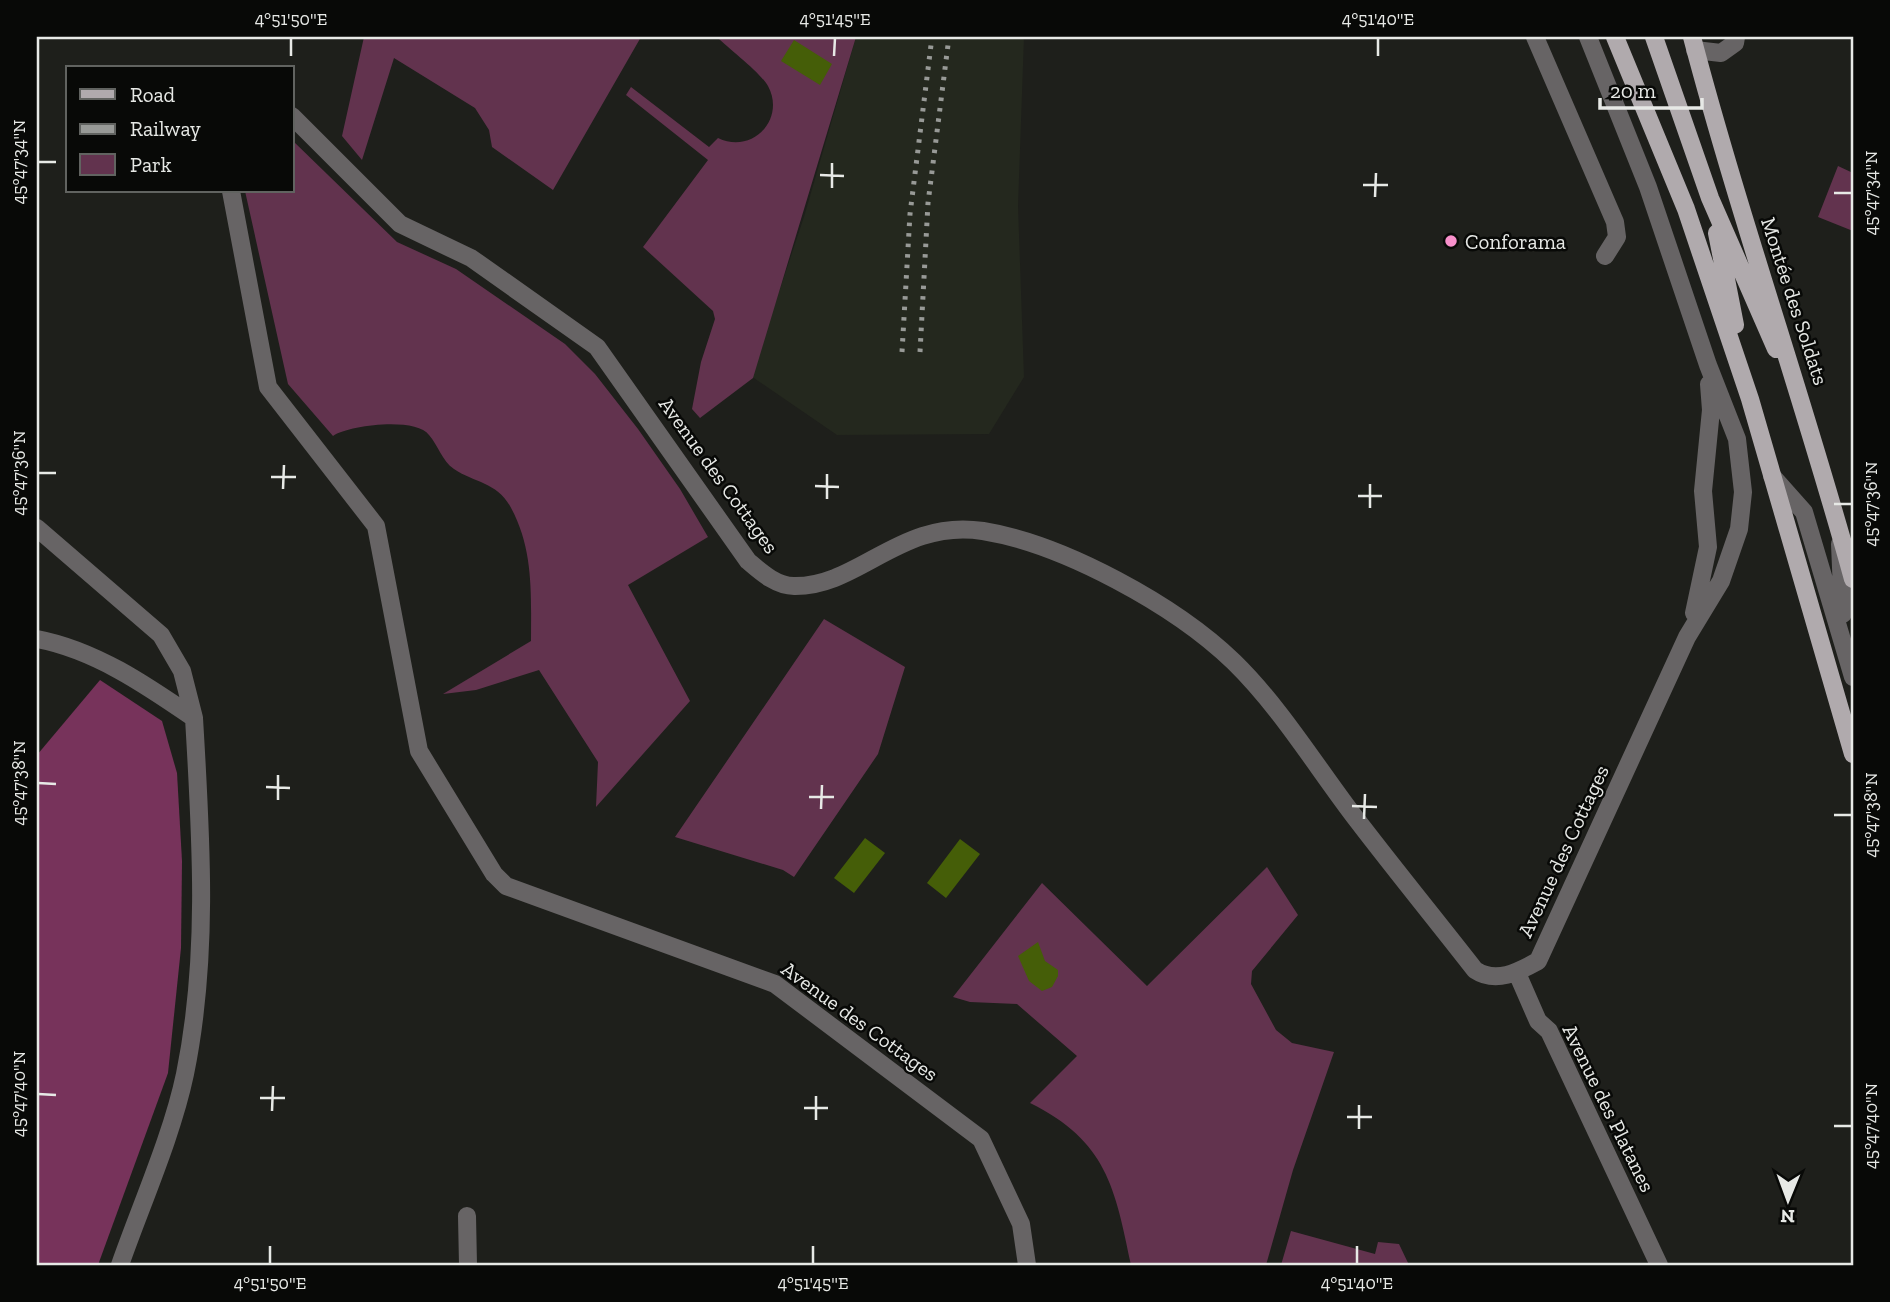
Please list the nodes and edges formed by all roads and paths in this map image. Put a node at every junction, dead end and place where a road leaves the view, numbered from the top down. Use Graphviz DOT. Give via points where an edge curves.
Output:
graph roads {
  1 [pos="1535,37"];
  2 [pos="1588,37"];
  3 [pos="1615,37"];
  4 [pos="1654,37"];
  5 [pos="1736,37"];
  6 [pos="1694,43"];
  7 [pos="294,118"];
  8 [pos="230,192"];
  9 [pos="1710,198"];
  10 [pos="1605,256"];
  11 [pos="1708,365"];
  12 [pos="1750,399"];
  13 [pos="1815,439"];
  14 [pos="1772,476"];
  15 [pos="37,528"];
  16 [pos="1839,528"];
  17 [pos="1853,579"];
  18 [pos="1687,636"];
  19 [pos="1844,638"];
  20 [pos="37,639"];
  21 [pos="1853,677"];
  22 [pos="194,718"];
  23 [pos="1853,754"];
  24 [pos="1517,973"];
  25 [pos="467,1216"];
  26 [pos="120,1265"];
  27 [pos="468,1265"];
  28 [pos="1027,1265"];
  29 [pos="1659,1265"];
  1 -- 10 [label="street" via="1615,222 1617,237"];
  2 -- 11 [label="street" via="1648,187"];
  3 -- 12 [label="main road" via="1686,209"];
  4 -- 9 [label="main road"];
  5 -- 6 [label="street" via="1735,43 1721,52"];
  6 -- 13 [label="main road, Montée des Soldats"];
  7 -- 24 [label="street, Avenue des Cottages" via="400,224 471,258 597,347 748,561 765,576 791,586 820,583 914,537 945,529 982,531 1030,543 1084,565 1157,603 1204,635 1262,694 1475,970 1493,977"];
  8 -- 28 [label="street, Avenue des Cottages" via="268,387 376,526 419,751 494,874 506,886 775,984 981,1139 1021,1224"];
  9 -- 12 [label="main road"];
  9 -- 13 [label="main road"];
  11 -- 18 [label="street" via="1711,410 1703,491 1708,547"];
  11 -- 18 [label="street" via="1737,439 1743,492 1731,557"];
  12 -- 14 [label="main road"];
  13 -- 16 [label="main road, Montée des Soldats"];
  14 -- 19 [label="street" via="1804,512"];
  14 -- 23 [label="main road"];
  15 -- 22 [label="street" via="161,635 183,671"];
  16 -- 17 [label="main road, Montée des Soldats"];
  16 -- 19 [label="street"];
  18 -- 24 [label="street, Avenue des Cottages" via="1538,961"];
  19 -- 21 [label="street"];
  20 -- 22 [label="street" via="63,645 132,676"];
  22 -- 26 [label="street" via="202,868 189,1051 180,1094"];
  24 -- 29 [label="street, Avenue des Platanes"];
  25 -- 27 [label="street"];
}
